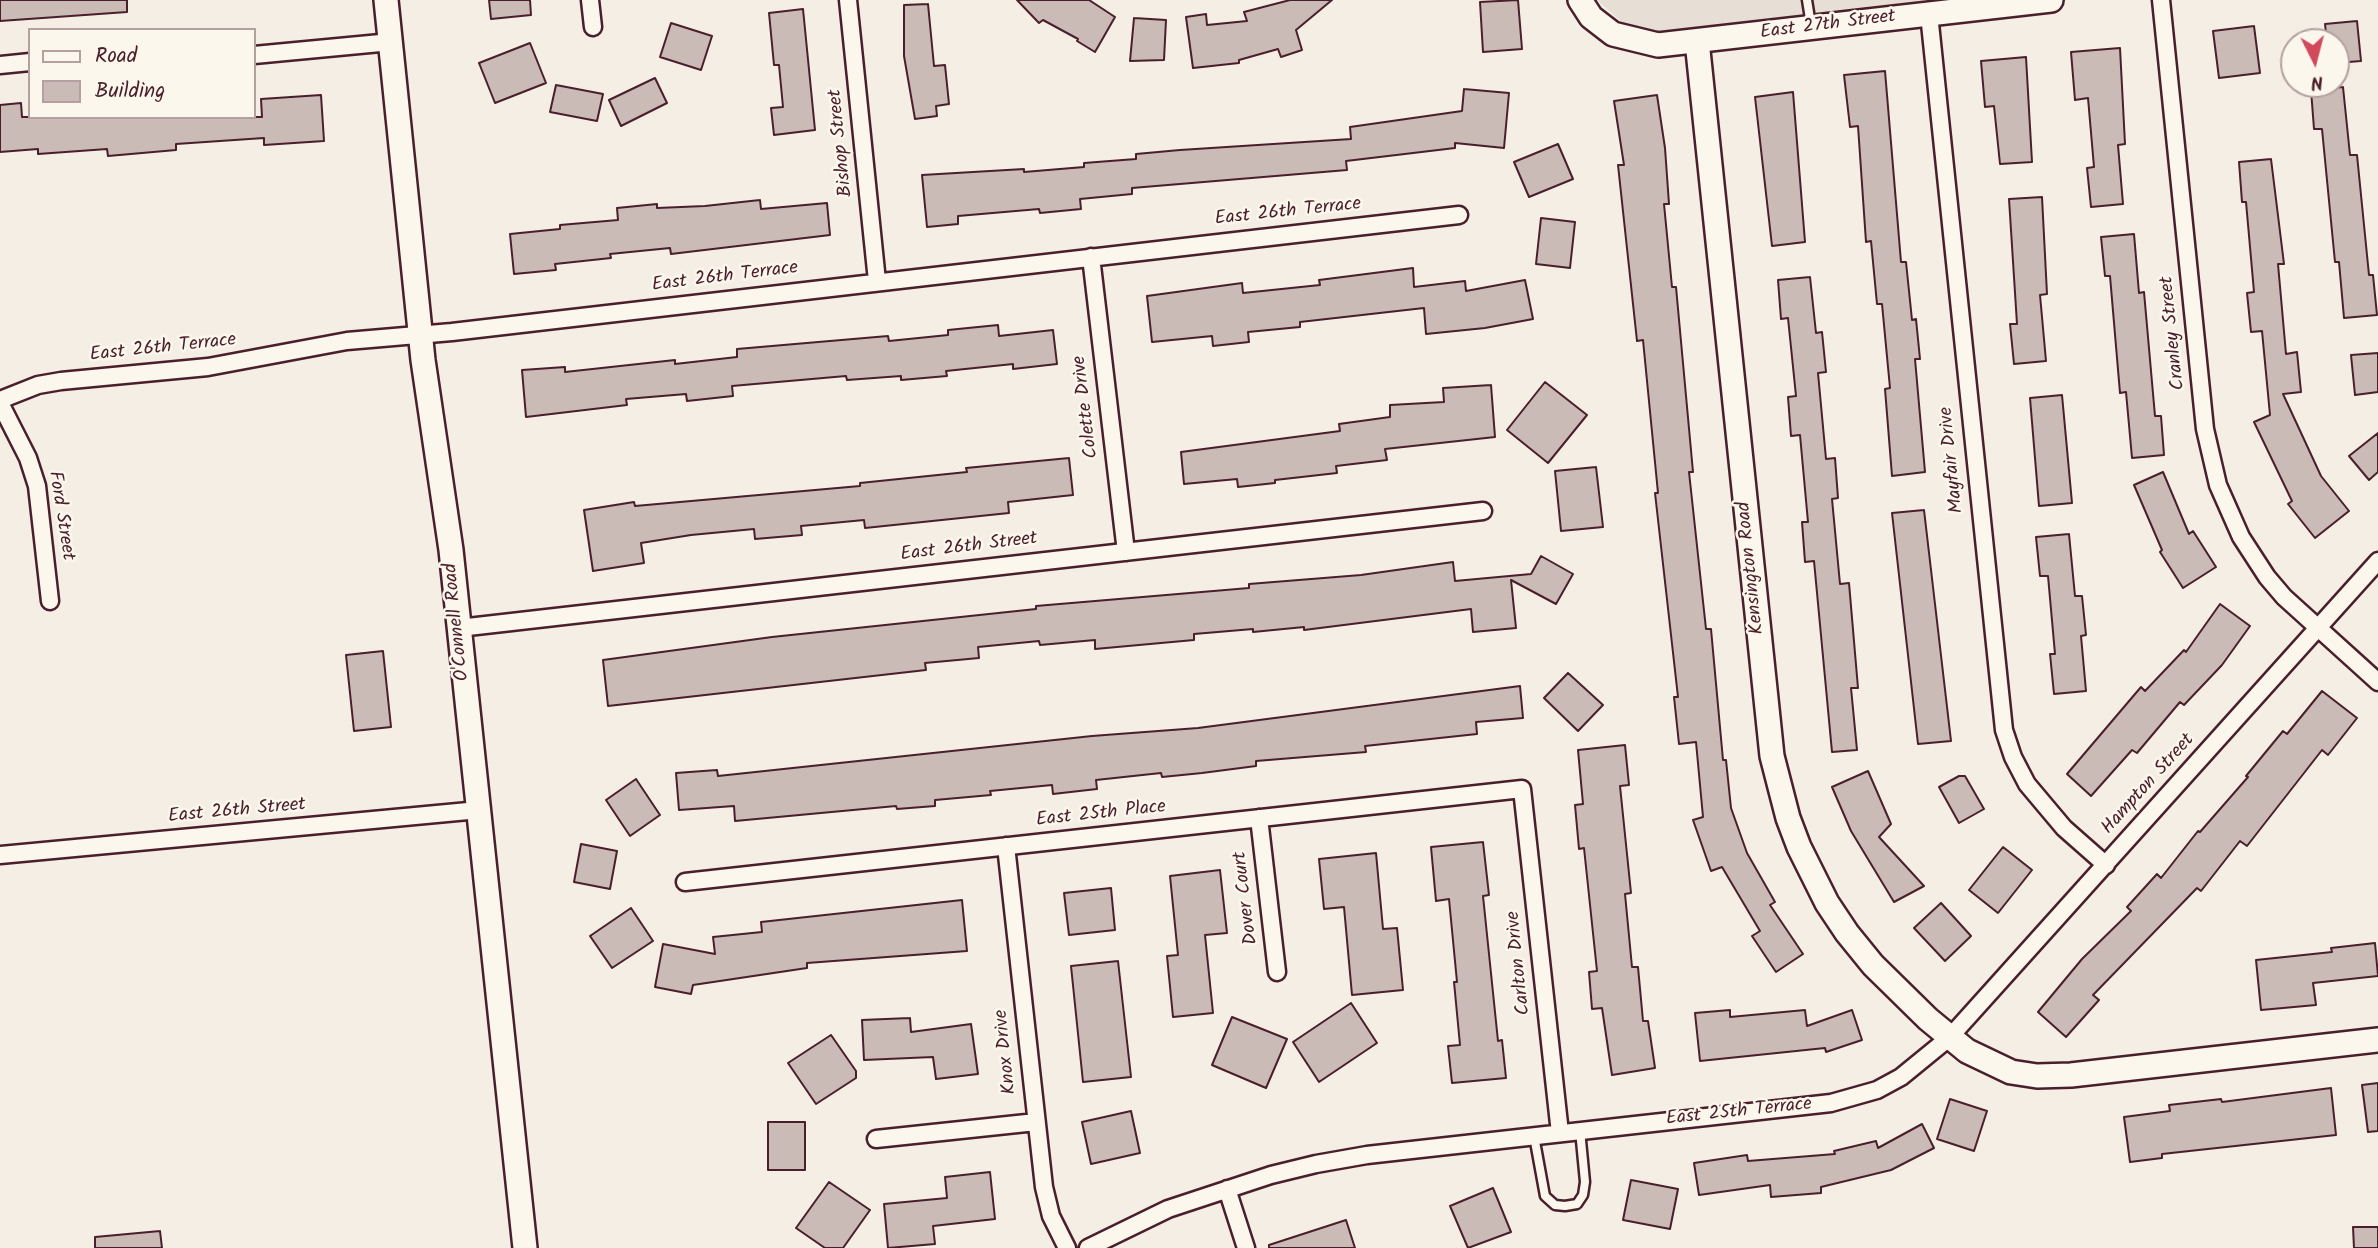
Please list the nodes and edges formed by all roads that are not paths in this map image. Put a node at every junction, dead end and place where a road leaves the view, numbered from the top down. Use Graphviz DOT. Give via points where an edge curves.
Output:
graph roads {
  1 [pos="386,0"];
  2 [pos="590,0"];
  3 [pos="848,0"];
  4 [pos="1580,0"];
  5 [pos="1807,0"];
  6 [pos="2043,0"];
  7 [pos="2161,0"];
  8 [pos="1929,14"];
  9 [pos="593,27"];
  10 [pos="1811,28"];
  11 [pos="1698,41"];
  12 [pos="391,42"];
  13 [pos="256,55"];
  14 [pos="28,62"];
  15 [pos="0,65"];
  16 [pos="1459,215"];
  17 [pos="1091,257"];
  18 [pos="877,281"];
  19 [pos="420,335"];
  20 [pos="0,402"];
  21 [pos="1483,511"];
  22 [pos="1126,552"];
  23 [pos="2378,561"];
  24 [pos="50,601"];
  25 [pos="459,628"];
  26 [pos="2318,628"];
  27 [pos="2378,682"];
  28 [pos="1522,789"];
  29 [pos="479,810"];
  30 [pos="1259,818"];
  31 [pos="1006,846"];
  32 [pos="0,855"];
  33 [pos="2106,865"];
  34 [pos="685,882"];
  35 [pos="1277,972"];
  36 [pos="1951,1037"];
  37 [pos="2378,1040"];
  38 [pos="1036,1122"];
  39 [pos="1580,1130"];
  40 [pos="1560,1133"];
  41 [pos="1534,1136"];
  42 [pos="876,1139"];
  43 [pos="1227,1189"];
  44 [pos="524,1247"];
  45 [pos="1067,1248"];
  46 [pos="1088,1248"];
  47 [pos="1246,1248"];
  1 -- 12 [label="street, O'Connell Road"];
  2 -- 9 [label="street"];
  3 -- 18 [label="street, Bishop Street"];
  4 -- 11 [label="street, East 27th Street" via="1606,30 1641,44"];
  5 -- 10 [label="lane"];
  6 -- 8 [label="street, East 27th Street"];
  7 -- 26 [label="street, Cranley Street" via="2210,456 2228,510 2253,556 2284,597"];
  8 -- 10 [label="street, East 27th Street"];
  8 -- 33 [label="street, Mayfair Drive" via="2004,730 2027,784 2064,828"];
  10 -- 11 [label="street, East 27th Street"];
  11 -- 36 [label="street, Kensington Road" via="1768,723 1779,787 1810,871 1847,933 1899,993"];
  12 -- 13 [label="street"];
  12 -- 19 [label="street, O'Connell Road"];
  14 -- 15 [label="street"];
  16 -- 17 [label="street, East 26th Terrace"];
  17 -- 18 [label="street, East 26th Terrace"];
  17 -- 22 [label="street, Colette Drive"];
  18 -- 19 [label="street, East 26th Terrace"];
  19 -- 20 [label="street, East 26th Terrace" via="347,341 208,367 61,381 38,385"];
  19 -- 25 [label="street, O'Connell Road"];
  20 -- 24 [label="street, Ford Street" via="37,486"];
  21 -- 22 [label="street, East 26th Street"];
  22 -- 25 [label="street, East 26th Street"];
  23 -- 26 [label="street, Hampton Street"];
  25 -- 29 [label="street, O'Connell Road"];
  26 -- 27 [label="street, Cranley Street"];
  26 -- 33 [label="street, Hampton Street"];
  28 -- 30 [label="street, East 25th Place"];
  28 -- 40 [label="street, Carlton Drive"];
  29 -- 32 [label="street, East 26th Street"];
  29 -- 44 [label="street, O'Connell Road"];
  30 -- 31 [label="street, East 25th Place"];
  30 -- 35 [label="street, Dover Court"];
  31 -- 34 [label="street, East 25th Place"];
  31 -- 38 [label="street, Knox Drive"];
  33 -- 36 [label="street, Hampton Street"];
  36 -- 37 [label="street" via="1987,1062 2037,1076"];
  36 -- 39 [label="street, East 25th Terrace" via="1902,1077 1853,1097"];
  38 -- 42 [label="street"];
  38 -- 45 [label="street, Knox Drive" via="1051,1216"];
  39 -- 40 [label="street, East 25th Terrace"];
  39 -- 41 [label="lane" via="1586,1182 1577,1204 1566,1206 1555,1205 1545,1196"];
  40 -- 41 [label="street, East 25th Terrace"];
  41 -- 43 [label="street, East 25th Terrace" via="1367,1154"];
  43 -- 46 [label="street, East 25th Terrace" via="1168,1209"];
  43 -- 47 [label="street"];
}
